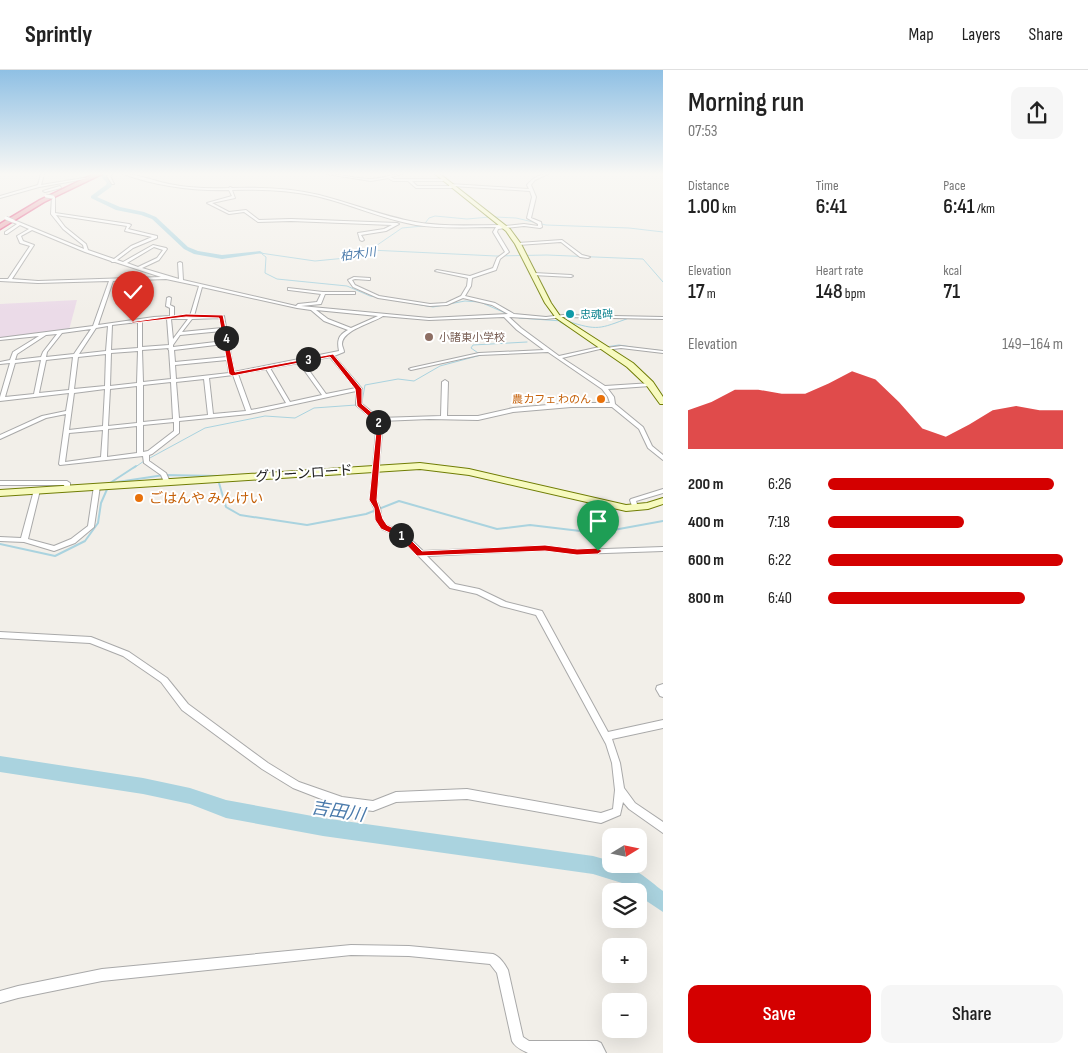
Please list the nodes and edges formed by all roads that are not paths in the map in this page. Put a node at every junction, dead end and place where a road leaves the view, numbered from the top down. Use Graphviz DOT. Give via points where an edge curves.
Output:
graph roads {
  1 [pos="10,220"];
  2 [pos="12,220"];
  3 [pos="58,220"];
  4 [pos="94,220"];
  5 [pos="257,220"];
  6 [pos="399,220"];
  7 [pos="496,220"];
  8 [pos="533,220"];
  9 [pos="406,222"];
  10 [pos="19,224"];
  11 [pos="396,224"];
  12 [pos="25,226"];
  13 [pos="504,226"];
  14 [pos="0,227"];
  15 [pos="31,229"];
  16 [pos="6,233"];
  17 [pos="21,234"];
  18 [pos="362,240"];
  19 [pos="518,244"];
  20 [pos="86,251"];
  21 [pos="588,257"];
  22 [pos="113,261"];
  23 [pos="180,263"];
  24 [pos="122,264"];
  25 [pos="140,268"];
  26 [pos="437,271"];
  27 [pos="534,274"];
  28 [pos="470,276"];
  29 [pos="571,276"];
  30 [pos="168,278"];
  31 [pos="369,279"];
  32 [pos="0,280"];
  33 [pos="10,280"];
  34 [pos="111,281"];
  35 [pos="181,281"];
  36 [pos="201,286"];
  37 [pos="289,289"];
  38 [pos="322,293"];
  39 [pos="354,293"];
  40 [pos="169,298"];
  41 [pos="463,298"];
  42 [pos="290,305"];
  43 [pos="313,310"];
  44 [pos="382,315"];
  45 [pos="513,315"];
  46 [pos="171,316"];
  47 [pos="192,316"];
  48 [pos="506,316"];
  49 [pos="558,317"];
  50 [pos="663,318"];
  51 [pos="140,321"];
  52 [pos="110,324"];
  53 [pos="95,326"];
  54 [pos="224,329"];
  55 [pos="353,330"];
  56 [pos="61,331"];
  57 [pos="45,334"];
  58 [pos="179,334"];
  59 [pos="0,339"];
  60 [pos="226,342"];
  61 [pos="170,347"];
  62 [pos="605,348"];
  63 [pos="140,349"];
  64 [pos="549,351"];
  65 [pos="108,352"];
  66 [pos="663,352"];
  67 [pos="76,355"];
  68 [pos="331,355"];
  69 [pos="559,357"];
  70 [pos="229,358"];
  71 [pos="43,359"];
  72 [pos="300,361"];
  73 [pos="12,362"];
  74 [pos="0,363"];
  75 [pos="172,364"];
  76 [pos="267,367"];
  77 [pos="412,369"];
  78 [pos="234,374"];
  79 [pos="206,377"];
  80 [pos="174,381"];
  81 [pos="445,382"];
  82 [pos="140,384"];
  83 [pos="650,384"];
  84 [pos="107,388"];
  85 [pos="604,388"];
  86 [pos="358,389"];
  87 [pos="72,391"];
  88 [pos="36,395"];
  89 [pos="325,396"];
  90 [pos="1,399"];
  91 [pos="663,402"];
  92 [pos="290,404"];
  93 [pos="613,406"];
  94 [pos="69,412"];
  95 [pos="249,412"];
  96 [pos="211,416"];
  97 [pos="444,417"];
  98 [pos="177,420"];
  99 [pos="378,420"];
  100 [pos="140,424"];
  101 [pos="105,427"];
  102 [pos="66,432"];
  103 [pos="0,437"];
  104 [pos="663,448"];
  105 [pos="652,449"];
  106 [pos="143,454"];
  107 [pos="663,458"];
  108 [pos="104,459"];
  109 [pos="377,468"];
  110 [pos="167,482"];
  111 [pos="0,483"];
  112 [pos="97,486"];
  113 [pos="67,488"];
  114 [pos="37,490"];
  115 [pos="663,492"];
  116 [pos="0,493"];
  117 [pos="663,501"];
  118 [pos="634,507"];
  119 [pos="0,539"];
  120 [pos="24,540"];
  121 [pos="663,549"];
  122 [pos="420,554"];
  123 [pos="0,635"];
  124 [pos="663,688"];
  125 [pos="663,693"];
  126 [pos="663,724"];
  127 [pos="607,736"];
  128 [pos="620,790"];
  129 [pos="663,828"];
  130 [pos="0,998"];
  131 [pos="562,1050"];
  132 [pos="600,1053"];
  1 -- 10 [label="street, bridge"];
  2 -- 14 [label="highway"];
  3 -- 20 [label="street" via="85,245"];
  4 -- 22 [label="street" via="129,225 126,230 156,237 132,247"];
  5 -- 11 [label="street"];
  6 -- 9 [label="street"];
  7 -- 13 [label="main road"];
  8 -- 13 [label="street" via="540,223 540,227"];
  9 -- 11 [label="street"];
  9 -- 13 [label="street" via="442,226"];
  10 -- 12 [label="street"];
  10 -- 16 [label="street"];
  11 -- 18 [label="street" via="385,230 359,234"];
  12 -- 15 [label="street"];
  12 -- 17 [label="street" via="17,232"];
  13 -- 19 [label="main road"];
  13 -- 28 [label="street" via="495,232 507,250 498,259 495,269"];
  15 -- 17 [label="street"];
  15 -- 20 [label="street"];
  17 -- 33 [label="street" via="21,242 32,245"];
  19 -- 21 [label="street" via="562,241 581,256"];
  19 -- 27 [label="main road"];
  20 -- 22 [label="street"];
  22 -- 24 [label="street"];
  23 -- 35 [label="street"];
  24 -- 25 [label="street"];
  24 -- 25 [label="street" via="153,246 165,249 158,259"];
  25 -- 30 [label="street"];
  26 -- 28 [label="street"];
  27 -- 29 [label="street"];
  27 -- 49 [label="main road"];
  28 -- 41 [label="street"];
  30 -- 34 [label="street"];
  30 -- 35 [label="street"];
  31 -- 41 [label="street" via="350,280 354,286 378,297 439,305"];
  32 -- 33 [label="street"];
  33 -- 34 [label="street"];
  34 -- 53 [label="street"];
  35 -- 36 [label="street"];
  36 -- 42 [label="street"];
  36 -- 47 [label="street"];
  37 -- 38 [label="street"];
  38 -- 39 [label="street"];
  38 -- 42 [label="street" via="319,302"];
  40 -- 46 [label="street"];
  41 -- 45 [label="street" via="494,304"];
  42 -- 43 [label="street"];
  43 -- 44 [label="street"];
  43 -- 55 [label="street" via="326,320"];
  44 -- 48 [label="street" via="429,319"];
  44 -- 55 [label="street"];
  45 -- 48 [label="street"];
  45 -- 49 [label="street"];
  46 -- 47 [label="street"];
  46 -- 51 [label="street"];
  46 -- 61 [label="street"];
  47 -- 54 [label="street" via="222,316"];
  47 -- 58 [label="street"];
  48 -- 64 [label="street"];
  49 -- 50 [label="street"];
  49 -- 62 [label="main road"];
  51 -- 52 [label="street"];
  51 -- 63 [label="street"];
  52 -- 53 [label="street"];
  52 -- 65 [label="street"];
  53 -- 56 [label="street"];
  53 -- 67 [label="street"];
  54 -- 58 [label="street"];
  54 -- 60 [label="street"];
  55 -- 68 [label="street" via="340,337 342,352"];
  56 -- 57 [label="street"];
  56 -- 71 [label="street"];
  57 -- 59 [label="street"];
  57 -- 73 [label="street" via="15,353"];
  58 -- 61 [label="street"];
  60 -- 61 [label="street"];
  60 -- 70 [label="street"];
  61 -- 63 [label="street"];
  61 -- 75 [label="street"];
  62 -- 66 [label="street"];
  62 -- 69 [label="street"];
  62 -- 83 [label="main road"];
  63 -- 65 [label="street"];
  63 -- 82 [label="street"];
  64 -- 69 [label="street"];
  64 -- 77 [label="street" via="478,354"];
  65 -- 67 [label="street"];
  65 -- 84 [label="street"];
  67 -- 71 [label="street"];
  67 -- 87 [label="street"];
  68 -- 72 [label="street"];
  68 -- 86 [label="street"];
  69 -- 85 [label="street"];
  70 -- 75 [label="street"];
  70 -- 78 [label="street"];
  71 -- 73 [label="street"];
  71 -- 88 [label="street"];
  72 -- 76 [label="street"];
  72 -- 89 [label="street"];
  73 -- 74 [label="street"];
  73 -- 90 [label="street"];
  75 -- 80 [label="street"];
  76 -- 78 [label="street"];
  76 -- 92 [label="street"];
  78 -- 79 [label="street"];
  78 -- 95 [label="street"];
  79 -- 80 [label="street"];
  79 -- 96 [label="street"];
  80 -- 82 [label="street"];
  80 -- 98 [label="street"];
  81 -- 97 [label="street"];
  82 -- 84 [label="street"];
  82 -- 100 [label="street"];
  83 -- 85 [label="street"];
  83 -- 91 [label="main road"];
  84 -- 87 [label="street"];
  84 -- 101 [label="street"];
  85 -- 93 [label="street"];
  86 -- 89 [label="street"];
  86 -- 99 [label="street" via="359,405"];
  87 -- 88 [label="street"];
  87 -- 94 [label="street"];
  88 -- 90 [label="street"];
  89 -- 92 [label="street"];
  92 -- 95 [label="street"];
  93 -- 97 [label="street" via="571,405 513,410 478,418"];
  93 -- 105 [label="street" via="641,428"];
  94 -- 102 [label="street"];
  94 -- 103 [label="street" via="38,420"];
  95 -- 96 [label="street"];
  96 -- 98 [label="street"];
  97 -- 99 [label="street"];
  98 -- 100 [label="street"];
  98 -- 106 [label="street" via="177,432 150,453"];
  99 -- 109 [label="street"];
  100 -- 101 [label="street"];
  100 -- 106 [label="street"];
  101 -- 102 [label="street"];
  101 -- 108 [label="street"];
  102 -- 108 [label="street" via="62,464"];
  104 -- 105 [label="street"];
  105 -- 107 [label="street"];
  106 -- 108 [label="street"];
  106 -- 110 [label="street" via="146,462 164,474"];
  109 -- 110 [label="main road, グリーンロード"];
  109 -- 118 [label="main road, グリーンロード" via="440,467 604,504"];
  109 -- 122 [label="street" via="373,500 379,520 384,527 402,535"];
  110 -- 112 [label="main road, グリーンロード"];
  111 -- 113 [label="street" via="67,484"];
  112 -- 113 [label="main road, グリーンロード"];
  112 -- 120 [label="street" via="91,527 85,534 54,550"];
  113 -- 114 [label="main road, グリーンロード"];
  114 -- 116 [label="main road, グリーンロード"];
  114 -- 120 [label="street"];
  115 -- 118 [label="street" via="633,500"];
  117 -- 118 [label="main road, グリーンロード"];
  119 -- 120 [label="street"];
  121 -- 122 [label="street" via="577,552 545,548"];
  122 -- 127 [label="street" via="453,586 539,613"];
  123 -- 128 [label="street" via="91,640 126,654 164,680 185,707 265,766 296,785 342,802 373,806 396,797 467,794 601,818 617,812"];
  124 -- 125 [label="street" via="660,689"];
  126 -- 127 [label="street"];
  127 -- 128 [label="street"];
  128 -- 129 [label="street" via="632,806"];
  130 -- 131 [label="street" via="102,975 196,964 351,950 418,952 493,959 502,970 518,1041 528,1047"];
  131 -- 132 [label="street" via="598,1048"];
}
